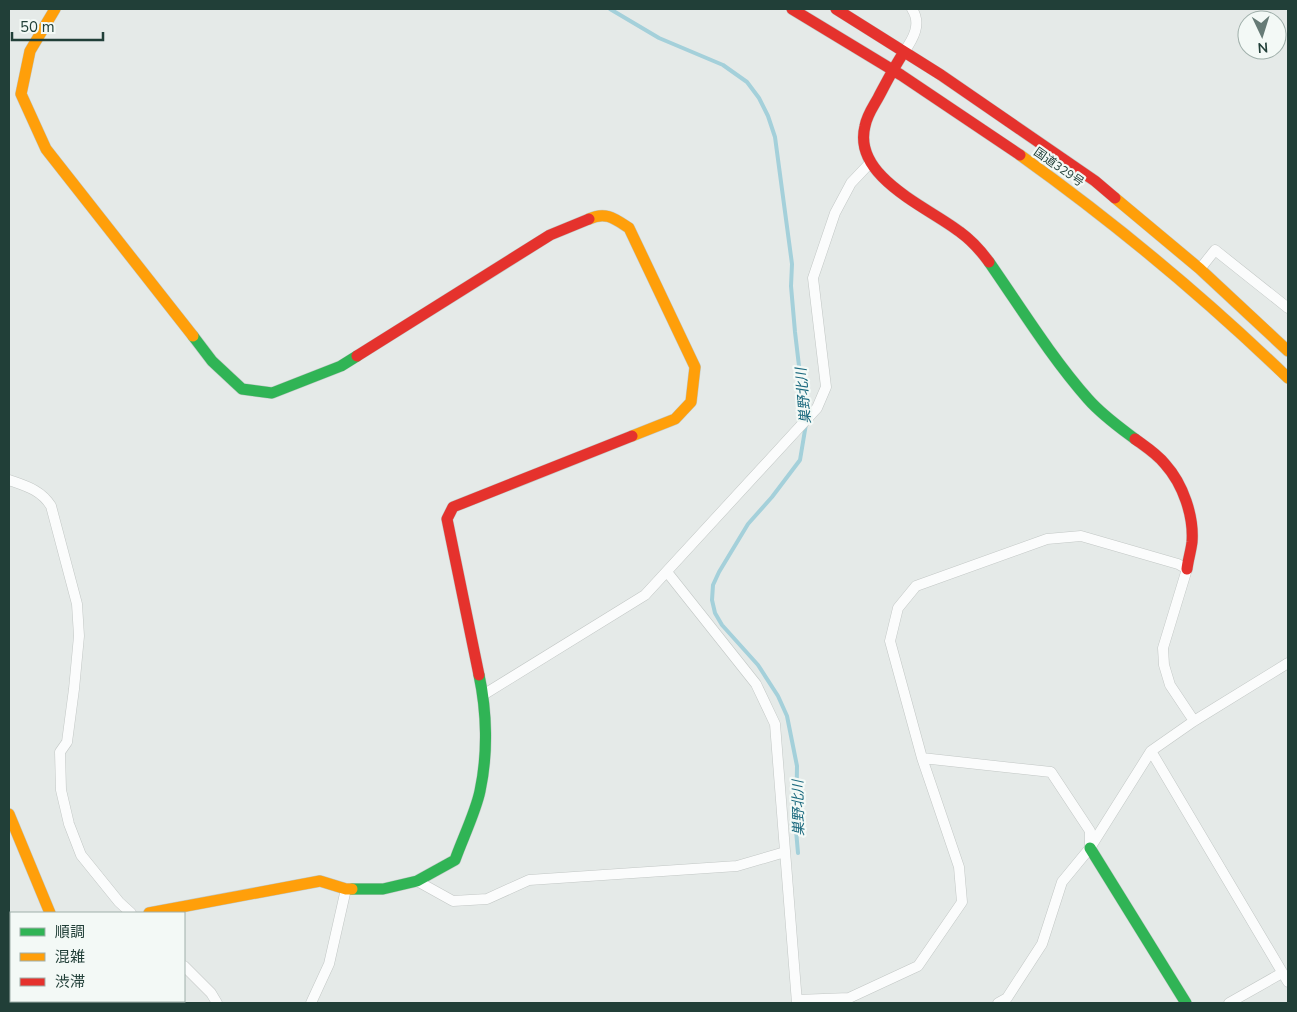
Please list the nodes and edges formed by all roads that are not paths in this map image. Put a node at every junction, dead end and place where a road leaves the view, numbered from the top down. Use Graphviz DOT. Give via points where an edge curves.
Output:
graph roads {
  1 [pos="55,9"];
  2 [pos="792,9"];
  3 [pos="836,9"];
  4 [pos="912,9"];
  5 [pos="904,52"];
  6 [pos="892,70"];
  7 [pos="870,164"];
  8 [pos="1200,268"];
  9 [pos="1288,308"];
  10 [pos="1288,350"];
  11 [pos="1288,378"];
  12 [pos="9,480"];
  13 [pos="1187,569"];
  14 [pos="666,572"];
  15 [pos="1288,663"];
  16 [pos="483,695"];
  17 [pos="1194,721"];
  18 [pos="1151,751"];
  19 [pos="922,758"];
  20 [pos="9,814"];
  21 [pos="1090,848"];
  22 [pos="785,852"];
  23 [pos="417,881"];
  24 [pos="346,889"];
  25 [pos="50,912"];
  26 [pos="130,912"];
  27 [pos="154,912"];
  28 [pos="185,967"];
  29 [pos="1285,978"];
  30 [pos="1005,1001"];
  31 [pos="797,1002"];
  32 [pos="217,1003"];
  33 [pos="311,1003"];
  34 [pos="1186,1003"];
  35 [pos="1229,1003"];
  1 -- 16 [label="main road" via="30,51 21,94 46,149 212,361 242,389 272,393 340,366 550,235 595,216 612,216 629,228 695,367 691,402 676,419 453,507 447,520"];
  2 -- 6 [label="main road, 国道329号"];
  3 -- 5 [label="main road, 国道329号"];
  4 -- 5 [label="street" via="916,24 914,37"];
  5 -- 6 [label="main road"];
  5 -- 8 [label="main road, 国道329号" via="1095,181"];
  6 -- 7 [label="main road" via="863,132"];
  6 -- 11 [label="main road, 国道329号" via="1077,196 1186,284"];
  7 -- 13 [label="main road" via="895,188 976,245 1088,399 1167,466 1187,505 1192,542"];
  7 -- 14 [label="street" via="851,183 835,213 813,278 826,387 817,408"];
  8 -- 9 [label="street" via="1215,250"];
  8 -- 10 [label="main road, 国道329号"];
  12 -- 26 [label="street" via="46,496 77,604 79,636 74,689 67,742 60,752 61,790 70,824 81,855"];
  13 -- 17 [label="street" via="1164,648 1164,665 1170,685"];
  13 -- 19 [label="street" via="1081,536 1047,539 916,586 898,608 890,641"];
  14 -- 16 [label="street" via="646,595"];
  14 -- 22 [label="street" via="756,684 775,724"];
  15 -- 17 [label="street"];
  16 -- 23 [label="main road" via="486,749 480,792 455,860"];
  17 -- 18 [label="street"];
  18 -- 21 [label="street"];
  18 -- 29 [label="street"];
  19 -- 21 [label="street" via="1051,772 1090,831"];
  19 -- 31 [label="street" via="959,867 962,902 918,966 849,998"];
  20 -- 25 [label="main road"];
  21 -- 30 [label="street" via="1062,882 1042,944"];
  21 -- 34 [label="main road"];
  22 -- 23 [label="street" via="737,866 529,880 487,899 453,902"];
  22 -- 31 [label="street"];
  23 -- 24 [label="main road" via="383,889"];
  24 -- 27 [label="main road" via="320,881"];
  24 -- 33 [label="street" via="329,964"];
  28 -- 32 [label="street"];
  29 -- 35 [label="street"];
}
